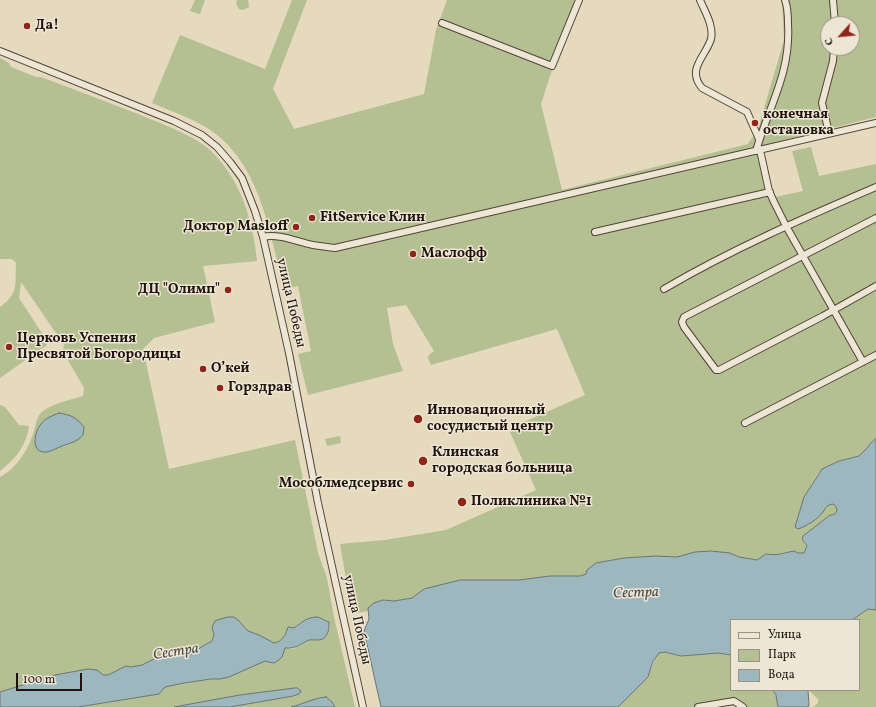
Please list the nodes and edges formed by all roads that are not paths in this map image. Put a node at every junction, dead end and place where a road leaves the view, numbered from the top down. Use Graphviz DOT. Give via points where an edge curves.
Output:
graph roads {
  1 [pos="579,0"];
  2 [pos="700,0"];
  3 [pos="785,0"];
  4 [pos="833,0"];
  5 [pos="834,16"];
  6 [pos="442,23"];
  7 [pos="0,50"];
  8 [pos="833,56"];
  9 [pos="876,123"];
  10 [pos="829,133"];
  11 [pos="759,140"];
  12 [pos="758,150"];
  13 [pos="876,187"];
  14 [pos="770,192"];
  15 [pos="876,218"];
  16 [pos="786,226"];
  17 [pos="595,232"];
  18 [pos="263,237"];
  19 [pos="803,255"];
  20 [pos="876,286"];
  21 [pos="664,289"];
  22 [pos="834,310"];
  23 [pos="876,354"];
  24 [pos="863,362"];
  25 [pos="745,423"];
  26 [pos="363,707"];
  27 [pos="698,707"];
  28 [pos="744,707"];
  1 -- 6 [label="street" via="552,66"];
  2 -- 11 [label="street" via="711,28 711,39 696,68 699,85 747,112"];
  3 -- 11 [label="street" via="789,34 787,58 781,84"];
  4 -- 5 [label="street"];
  7 -- 18 [label="street, улица Победы" via="174,121 210,141 242,178"];
  8 -- 10 [label="street" via="822,103"];
  9 -- 10 [label="street"];
  10 -- 12 [label="street"];
  11 -- 12 [label="street"];
  12 -- 14 [label="street"];
  12 -- 18 [label="street" via="335,248 276,236"];
  13 -- 16 [label="street"];
  14 -- 16 [label="street"];
  14 -- 17 [label="street"];
  15 -- 19 [label="street"];
  16 -- 19 [label="street"];
  16 -- 21 [label="street"];
  18 -- 26 [label="street, улица Победы"];
  19 -- 22 [label="street"];
  19 -- 22 [label="street" via="684,316 683,324 716,370 719,370"];
  20 -- 22 [label="street"];
  22 -- 24 [label="street"];
  23 -- 24 [label="street"];
  24 -- 25 [label="street"];
  27 -- 28 [label="street" via="734,701"];
}
